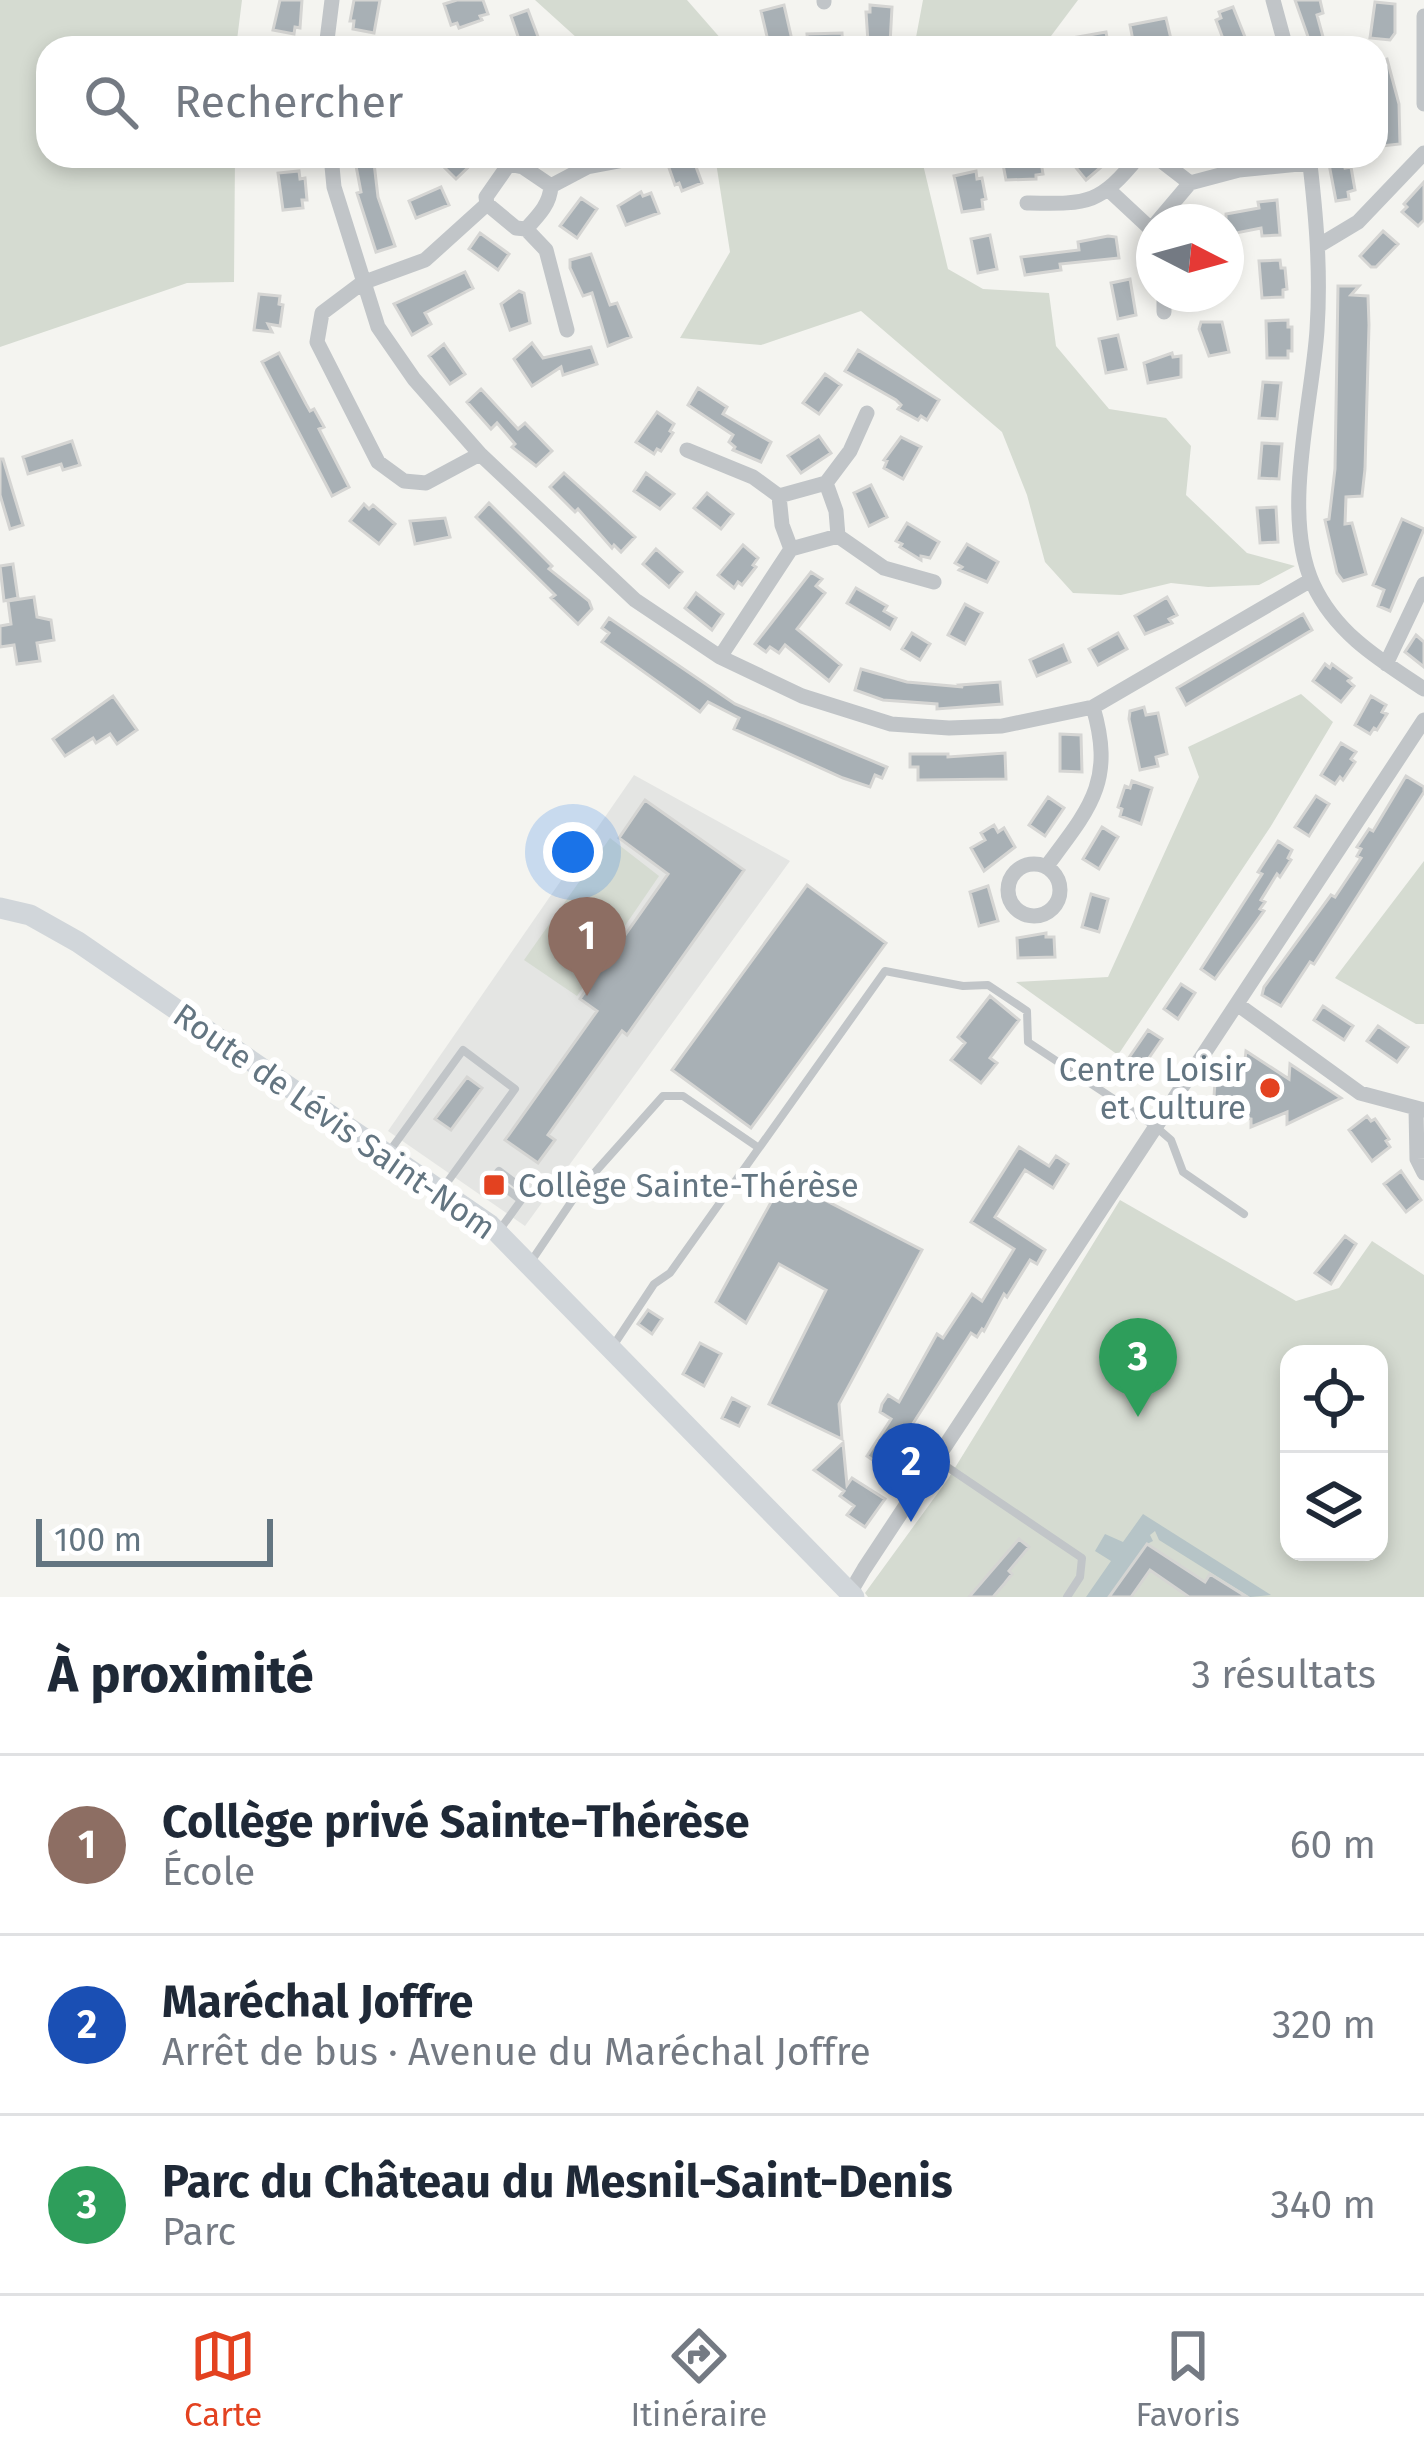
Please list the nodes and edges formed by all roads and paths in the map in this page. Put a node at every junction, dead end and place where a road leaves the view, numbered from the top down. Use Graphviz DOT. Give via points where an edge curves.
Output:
graph roads {
  1 [pos="332,0"];
  2 [pos="1273,0"];
  3 [pos="1424,16"];
  4 [pos="328,36"];
  5 [pos="1283,36"];
  6 [pos="1424,104"];
  7 [pos="1424,153"];
  8 [pos="332,168"];
  9 [pos="503,168"];
  10 [pos="524,168"];
  11 [pos="585,168"];
  12 [pos="1129,168"];
  13 [pos="1171,168"];
  14 [pos="1252,168"];
  15 [pos="1310,168"];
  16 [pos="1190,183"];
  17 [pos="551,186"];
  18 [pos="1111,191"];
  19 [pos="1027,203"];
  20 [pos="487,204"];
  21 [pos="1173,204"];
  22 [pos="1136,212"];
  23 [pos="526,229"];
  24 [pos="1318,246"];
  25 [pos="362,283"];
  26 [pos="566,330"];
  27 [pos="867,413"];
  28 [pos="687,450"];
  29 [pos="480,454"];
  30 [pos="826,483"];
  31 [pos="779,496"];
  32 [pos="838,536"];
  33 [pos="791,549"];
  34 [pos="1311,580"];
  35 [pos="934,582"];
  36 [pos="1424,584"];
  37 [pos="720,657"];
  38 [pos="1386,664"];
  39 [pos="1424,689"];
  40 [pos="1093,707"];
  41 [pos="1424,720"];
  42 [pos="1046,867"];
  43 [pos="0,908"];
  44 [pos="1237,1004"];
  45 [pos="1420,1109"];
  46 [pos="1156,1127"];
  47 [pos="759,1148"];
  48 [pos="389,1152"];
  49 [pos="1424,1173"];
  50 [pos="442,1189"];
  51 [pos="524,1196"];
  52 [pos="1244,1214"];
  53 [pos="498,1233"];
  54 [pos="530,1263"];
  55 [pos="612,1348"];
  56 [pos="937,1460"];
  57 [pos="853,1596"];
  58 [pos="1067,1597"];
  1 -- 4 [label="street"];
  2 -- 5 [label="street"];
  3 -- 6 [label="street"];
  7 -- 24 [label="street" via="1358,222"];
  8 -- 25 [label="street"];
  9 -- 20 [label="street"];
  10 -- 17 [label="street"];
  11 -- 17 [label="street"];
  12 -- 18 [label="street"];
  13 -- 16 [label="street"];
  14 -- 16 [label="street"];
  15 -- 24 [label="street"];
  16 -- 21 [label="street"];
  17 -- 23 [label="street" via="550,200"];
  18 -- 19 [label="street" via="1077,204"];
  18 -- 22 [label="street"];
  20 -- 23 [label="street"];
  20 -- 25 [label="street" via="425,260"];
  23 -- 26 [label="street" via="546,250"];
  24 -- 34 [label="street" via="1299,502"];
  25 -- 29 [label="street" via="402,362"];
  25 -- 29 [label="street" via="322,314 317,342 378,462 404,481 426,483"];
  27 -- 30 [label="street"];
  28 -- 31 [label="street"];
  29 -- 37 [label="street" via="635,600"];
  30 -- 31 [label="street"];
  30 -- 32 [label="street"];
  31 -- 33 [label="street"];
  32 -- 33 [label="street"];
  32 -- 35 [label="street" via="884,568"];
  33 -- 37 [label="street"];
  34 -- 38 [label="street" via="1341,628"];
  34 -- 40 [label="street"];
  36 -- 38 [label="street"];
  37 -- 40 [label="street" via="802,696 891,724 1002,727"];
  38 -- 39 [label="street"];
  40 -- 42 [label="street" via="1103,742 1097,789"];
  41 -- 44 [label="street"];
  43 -- 48 [label="street, Route de Lévis Saint-Nom" via="61,931"];
  44 -- 45 [label="street" via="1360,1093"];
  44 -- 46 [label="street"];
  45 -- 49 [label="street"];
  46 -- 47 [label="lane" via="1028,1042 1027,1010 988,985 884,971"];
  46 -- 52 [label="lane" via="1171,1140 1183,1172"];
  46 -- 56 [label="street"];
  47 -- 54 [label="lane" via="683,1096 663,1096 580,1189"];
  47 -- 55 [label="lane"];
  48 -- 50 [label="street, Route de Lévis Saint-Nom"];
  48 -- 50 [label="lane" via="463,1050 515,1089"];
  50 -- 53 [label="street, Route de Lévis Saint-Nom"];
  51 -- 53 [label="lane"];
  53 -- 54 [label="street, Route de Lévis Saint-Nom"];
  54 -- 55 [label="street, Route de Lévis Saint-Nom"];
  55 -- 57 [label="street, Route de Lévis Saint-Nom"];
  56 -- 57 [label="street"];
  56 -- 58 [label="lane" via="1082,1558"];
}
